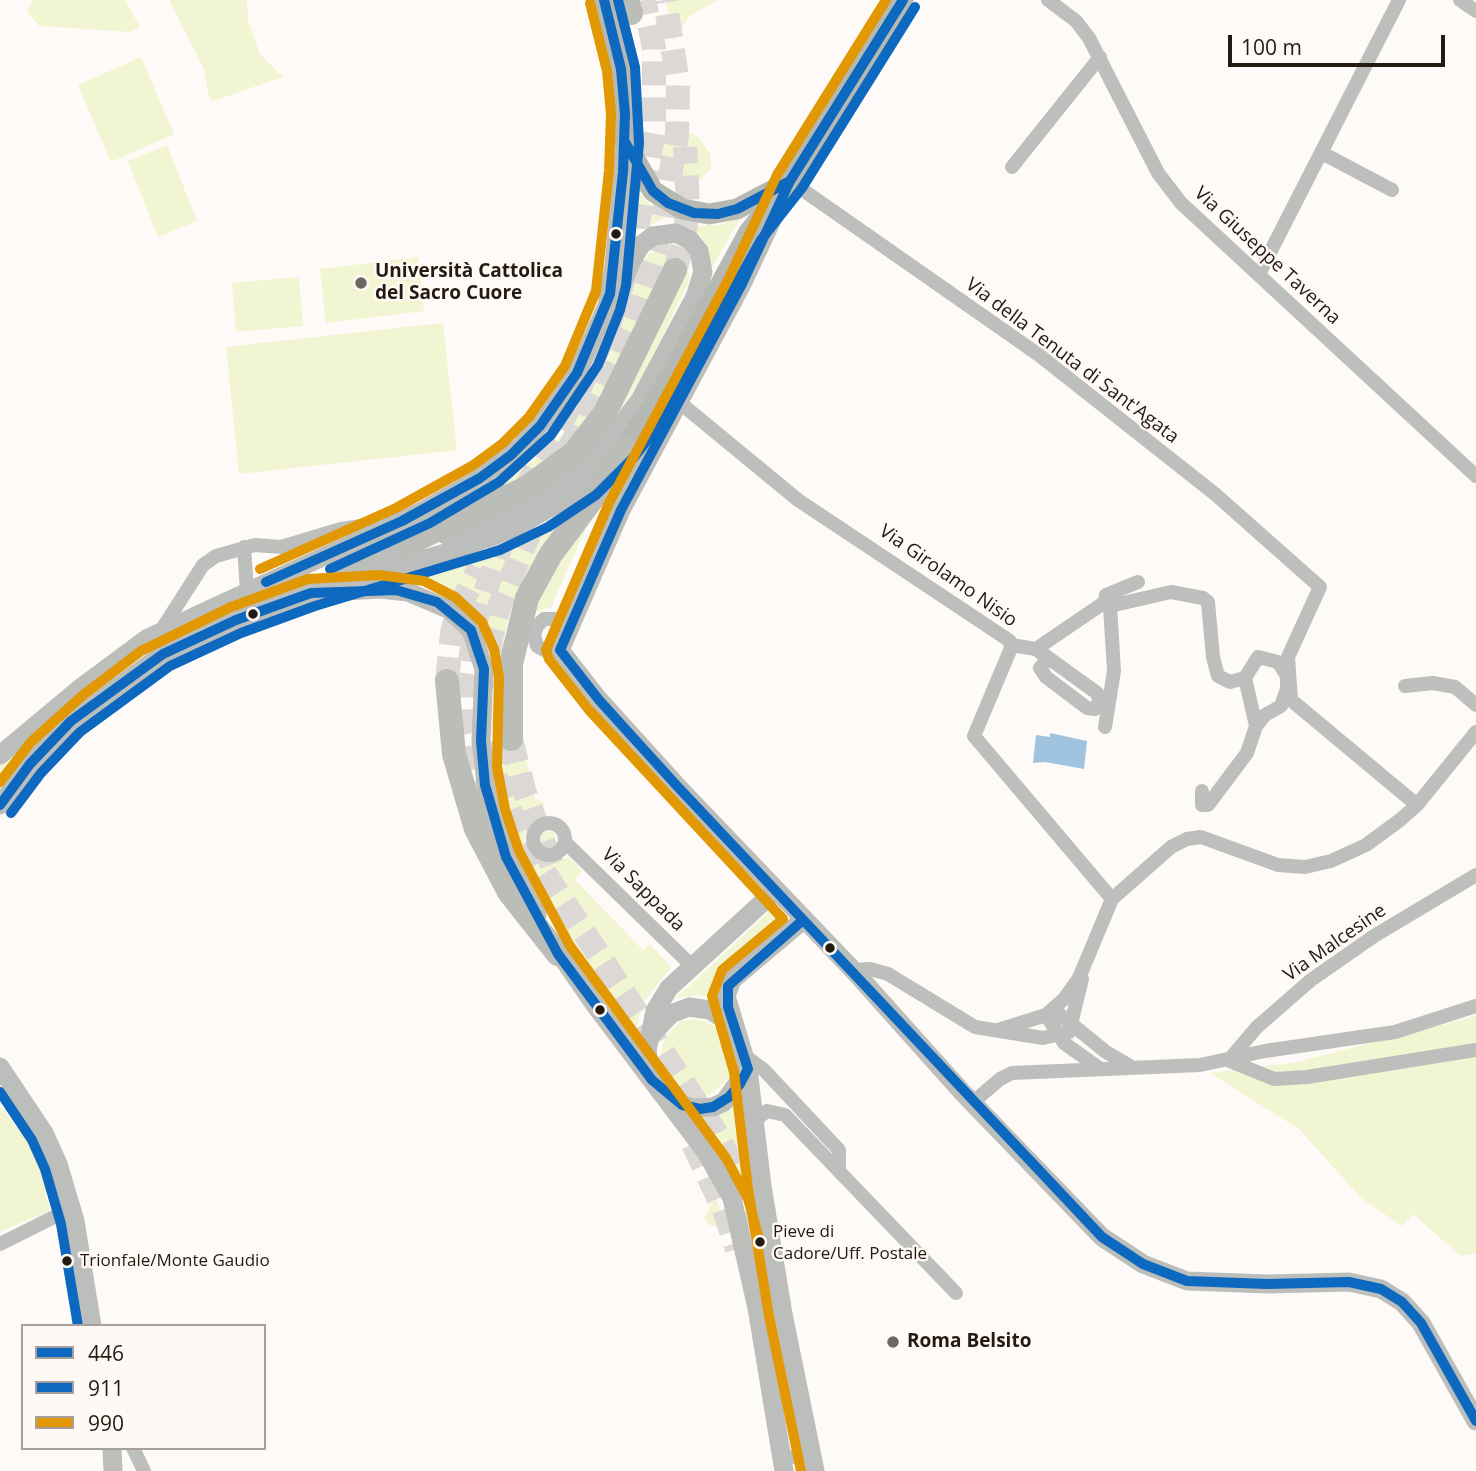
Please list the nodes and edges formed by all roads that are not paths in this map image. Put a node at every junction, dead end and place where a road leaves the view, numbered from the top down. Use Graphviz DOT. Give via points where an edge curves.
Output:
graph roads {
  1 [pos="604,0"];
  2 [pos="903,0"];
  3 [pos="1048,0"];
  4 [pos="1399,0"];
  5 [pos="1461,1"];
  6 [pos="1476,11"];
  7 [pos="1100,57"];
  8 [pos="625,142"];
  9 [pos="1322,153"];
  10 [pos="1012,167"];
  11 [pos="790,181"];
  12 [pos="1392,190"];
  13 [pos="675,270"];
  14 [pos="1259,274"];
  15 [pos="586,358"];
  16 [pos="679,402"];
  17 [pos="625,447"];
  18 [pos="1476,477"];
  19 [pos="402,521"];
  20 [pos="403,546"];
  21 [pos="244,547"];
  22 [pos="1138,582"];
  23 [pos="247,591"];
  24 [pos="311,593"];
  25 [pos="1107,604"];
  26 [pos="236,620"];
  27 [pos="162,629"];
  28 [pos="1012,645"];
  29 [pos="1245,678"];
  30 [pos="447,681"];
  31 [pos="1405,686"];
  32 [pos="1476,705"];
  33 [pos="1256,726"];
  34 [pos="1105,727"];
  35 [pos="1476,732"];
  36 [pos="511,739"];
  37 [pos="0,755"];
  38 [pos="1202,791"];
  39 [pos="0,805"];
  40 [pos="1417,805"];
  41 [pos="565,842"];
  42 [pos="1476,875"];
  43 [pos="776,890"];
  44 [pos="1112,899"];
  45 [pos="803,920"];
  46 [pos="558,954"];
  47 [pos="692,966"];
  48 [pos="1084,966"];
  49 [pos="853,971"];
  50 [pos="1476,1006"];
  51 [pos="1049,1012"];
  52 [pos="1073,1024"];
  53 [pos="733,1025"];
  54 [pos="998,1030"];
  55 [pos="650,1038"];
  56 [pos="1061,1040"];
  57 [pos="1476,1050"];
  58 [pos="1229,1060"];
  59 [pos="747,1062"];
  60 [pos="0,1067"];
  61 [pos="1131,1067"];
  62 [pos="1099,1068"];
  63 [pos="1047,1072"];
  64 [pos="652,1080"];
  65 [pos="0,1084"];
  66 [pos="972,1103"];
  67 [pos="28,1109"];
  68 [pos="754,1121"];
  69 [pos="839,1170"];
  70 [pos="72,1208"];
  71 [pos="0,1244"];
  72 [pos="956,1293"];
  73 [pos="92,1324"];
  74 [pos="1476,1421"];
  75 [pos="112,1450"];
  76 [pos="134,1450"];
  77 [pos="814,1462"];
  78 [pos="783,1465"];
  79 [pos="113,1471"];
  80 [pos="144,1471"];
  1 -- 8 [label="main road" via="621,69"];
  2 -- 11 [label="main road"];
  3 -- 7 [label="street, Via Giuseppe Taverna" via="1080,25"];
  4 -- 9 [label="street"];
  5 -- 6 [label="street"];
  7 -- 10 [label="street"];
  7 -- 14 [label="street, Via Giuseppe Taverna" via="1165,184 1196,219"];
  8 -- 11 [label="main road" via="658,196 694,213 737,209"];
  8 -- 15 [label="main road" via="612,283"];
  9 -- 12 [label="street"];
  9 -- 14 [label="street"];
  11 -- 16 [label="main road" via="754,262"];
  11 -- 17 [label="main road" via="749,232 657,401"];
  11 -- 40 [label="street, Via della Tenuta di Sant'Agata" via="1039,355 1215,494 1320,587 1288,657 1291,700"];
  13 -- 20 [label="highway" via="605,413 574,453 528,487"];
  14 -- 18 [label="street, Via Giuseppe Taverna"];
  15 -- 19 [label="main road" via="550,414 511,455 459,492"];
  15 -- 20 [label="main road" via="641,245 668,233 690,240 702,257 698,291 639,400 606,445 572,476 532,502 476,526"];
  16 -- 28 [label="street, Via Girolamo Nisio" via="798,500 896,562"];
  16 -- 43 [label="main road" via="616,521 564,643 599,700"];
  17 -- 24 [label="main road" via="576,493 512,530"];
  17 -- 36 [label="highway" via="551,554 527,598 510,664"];
  19 -- 21 [label="street" via="354,527 281,547"];
  19 -- 23 [label="main road"];
  20 -- 24 [label="main road"];
  21 -- 23 [label="street"];
  21 -- 27 [label="street" via="208,561"];
  22 -- 25 [label="street" via="1106,595"];
  23 -- 26 [label="street"];
  23 -- 27 [label="main road"];
  24 -- 26 [label="main road"];
  24 -- 46 [label="main road" via="380,589 420,595 448,609 471,630 484,669 481,741 491,812 506,857"];
  25 -- 28 [label="street" via="1042,654"];
  25 -- 29 [label="street" via="1171,592 1203,598 1208,602 1218,676 1230,682"];
  25 -- 34 [label="street" via="1114,671"];
  26 -- 39 [label="main road" via="163,654 108,692 47,745"];
  27 -- 37 [label="main road" via="121,656"];
  28 -- 44 [label="street, Via Girolamo Nisio" via="974,736"];
  29 -- 33 [label="street"];
  29 -- 33 [label="street" via="1258,657 1278,662 1287,676 1281,706"];
  30 -- 46 [label="highway" via="454,754 476,829 509,892"];
  31 -- 32 [label="street" via="1433,683 1455,687"];
  33 -- 38 [label="street" via="1247,753 1208,805 1202,805"];
  35 -- 40 [label="street"];
  40 -- 44 [label="street" via="1366,845 1306,867 1278,865 1208,838 1186,839"];
  41 -- 47 [label="street, Via Sappada"];
  42 -- 58 [label="street, Via Malcesine" via="1311,980 1257,1027"];
  43 -- 45 [label="main road"];
  43 -- 47 [label="main road"];
  44 -- 48 [label="street"];
  45 -- 49 [label="main road"];
  45 -- 53 [label="main road" via="729,983 726,996"];
  46 -- 64 [label="main road"];
  47 -- 55 [label="main road" via="664,996 652,1020"];
  48 -- 51 [label="street" via="1074,987"];
  48 -- 52 [label="street"];
  49 -- 54 [label="street" via="882,972 970,1024"];
  49 -- 66 [label="main road"];
  50 -- 58 [label="street" via="1395,1032"];
  51 -- 52 [label="street"];
  51 -- 54 [label="street"];
  51 -- 56 [label="street"];
  52 -- 56 [label="street"];
  52 -- 61 [label="street"];
  53 -- 55 [label="main road" via="710,1010 689,1007 663,1020"];
  53 -- 59 [label="main road"];
  54 -- 56 [label="street"];
  55 -- 64 [label="main road" via="647,1055"];
  56 -- 62 [label="street"];
  56 -- 63 [label="street" via="1059,1062"];
  57 -- 58 [label="street" via="1274,1079"];
  58 -- 61 [label="street"];
  59 -- 64 [label="main road" via="724,1102 700,1109 682,1105"];
  59 -- 68 [label="main road"];
  59 -- 69 [label="street" via="764,1070 839,1150"];
  60 -- 67 [label="main road"];
  61 -- 62 [label="street"];
  62 -- 63 [label="street"];
  63 -- 66 [label="street" via="1008,1074"];
  64 -- 78 [label="main road" via="706,1152 735,1204"];
  65 -- 67 [label="main road"];
  66 -- 74 [label="main road" via="1102,1237 1153,1269 1198,1282 1358,1283 1396,1297 1421,1323"];
  67 -- 70 [label="main road" via="54,1153"];
  68 -- 69 [label="street" via="766,1111 782,1113"];
  68 -- 77 [label="main road" via="783,1314"];
  69 -- 72 [label="street"];
  70 -- 71 [label="street"];
  70 -- 73 [label="main road"];
  75 -- 79 [label="main road"];
  76 -- 80 [label="street"];
  77 -- 78 [label="street"];
}
